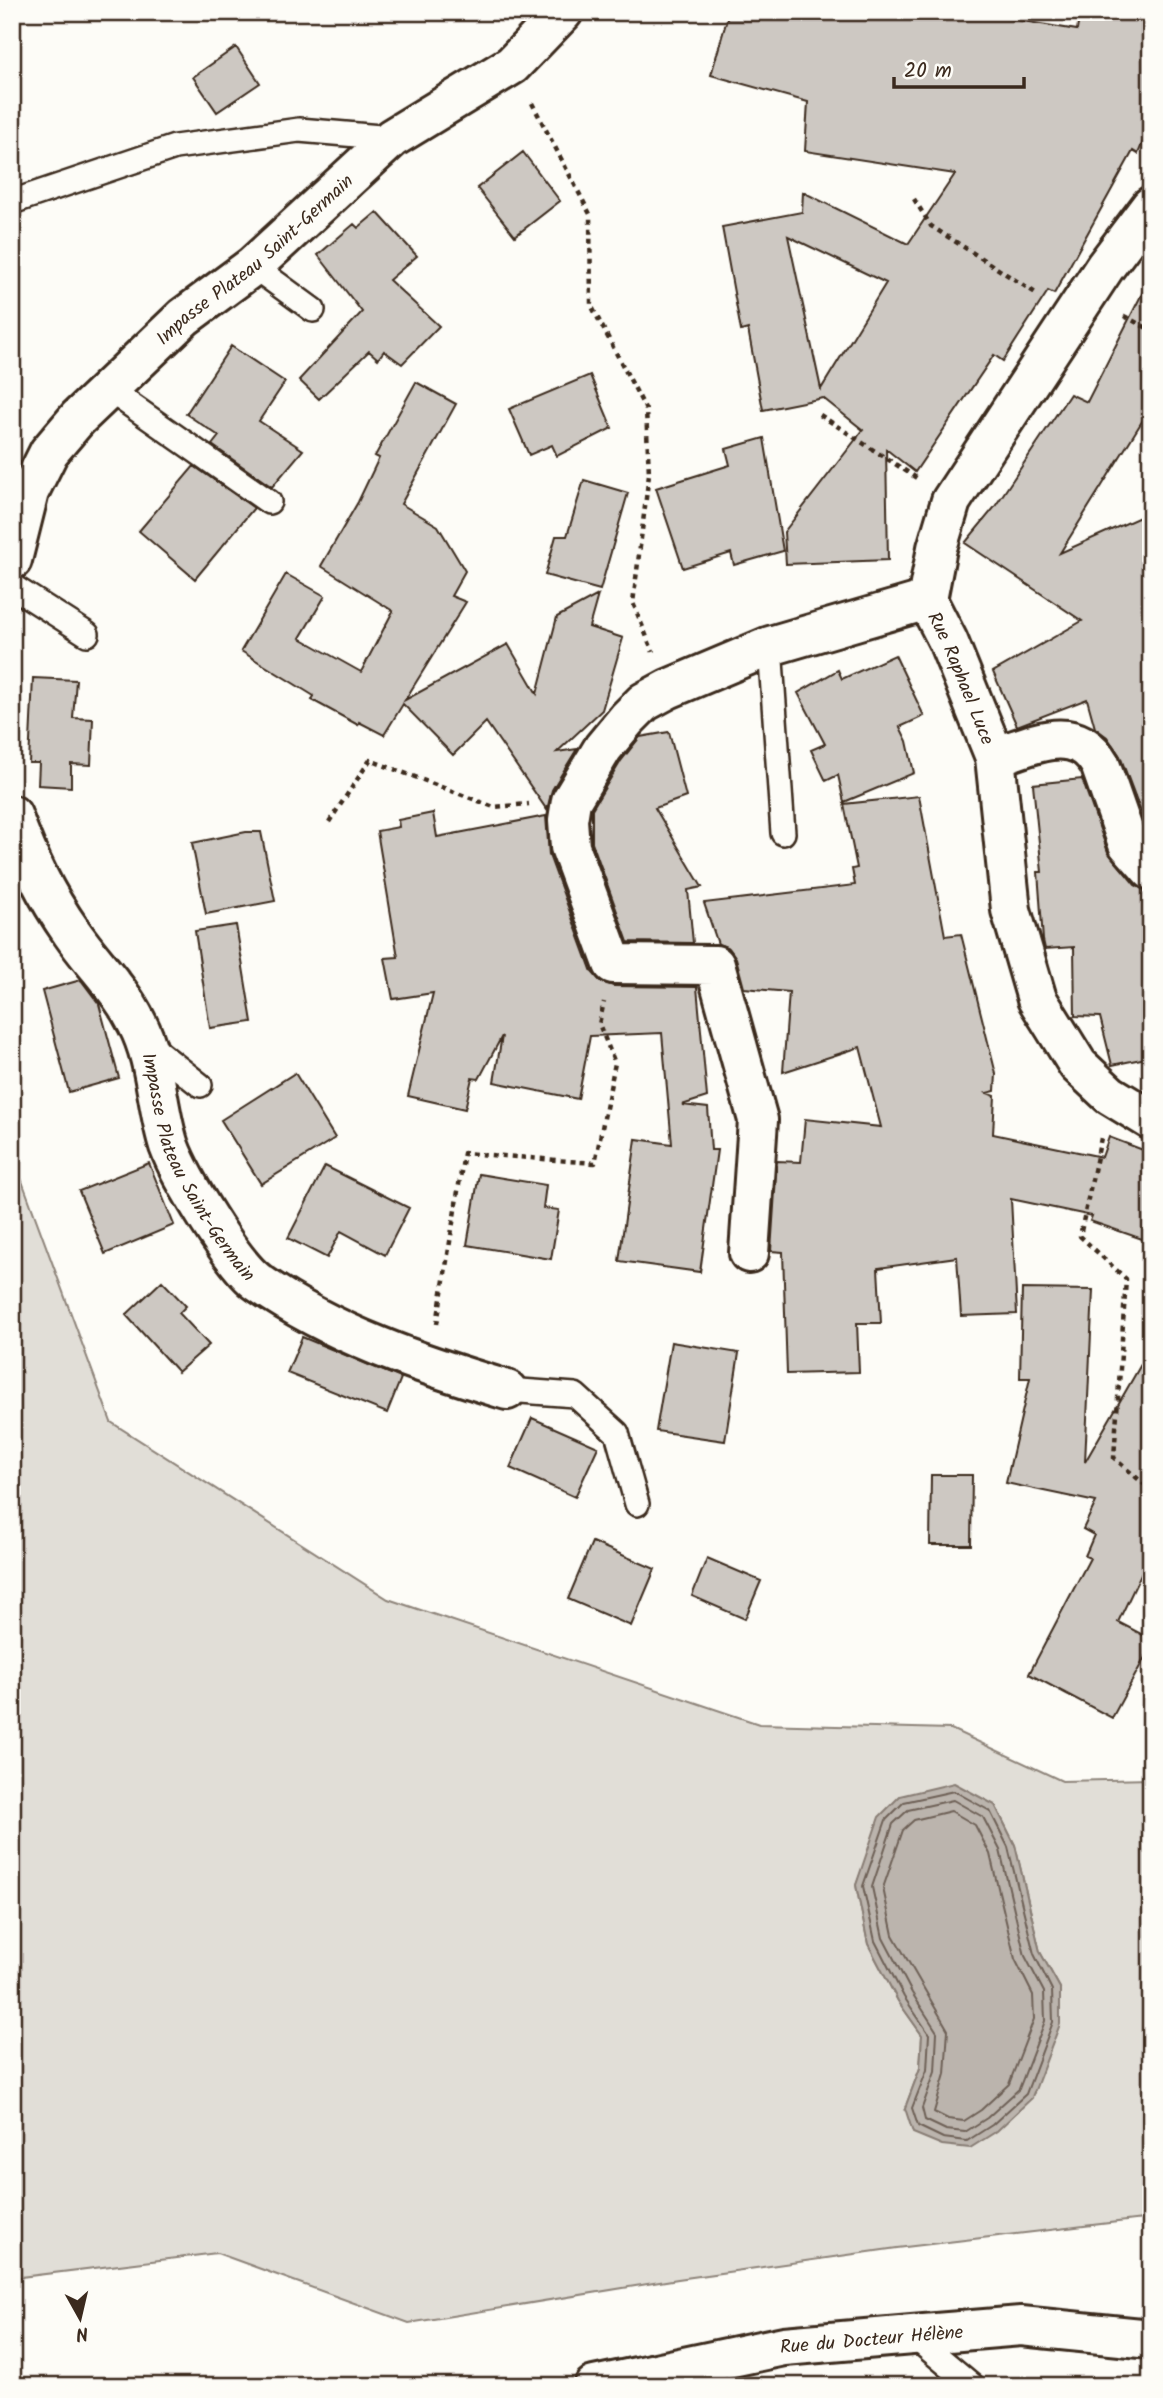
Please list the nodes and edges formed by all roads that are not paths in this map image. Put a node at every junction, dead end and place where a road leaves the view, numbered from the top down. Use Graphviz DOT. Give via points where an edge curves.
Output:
graph roads {
  1 [pos="563,12"];
  2 [pos="392,138"];
  3 [pos="12,202"];
  4 [pos="1151,206"];
  5 [pos="253,265"];
  6 [pos="313,310"];
  7 [pos="108,389"];
  8 [pos="269,502"];
  9 [pos="12,559"];
  10 [pos="12,586"];
  11 [pos="927,600"];
  12 [pos="87,634"];
  13 [pos="770,646"];
  14 [pos="995,757"];
  15 [pos="12,815"];
  16 [pos="783,833"];
  17 [pos="1151,870"];
  18 [pos="147,1043"];
  19 [pos="200,1085"];
  20 [pos="1151,1120"];
  21 [pos="749,1253"];
  22 [pos="507,1390"];
  23 [pos="637,1504"];
  24 [pos="912,2335"];
  25 [pos="1151,2339"];
  26 [pos="594,2386"];
  27 [pos="973,2386"];
  1 -- 2 [label="street, Impasse Plateau Saint-Germain" via="512,65"];
  2 -- 3 [label="lane" via="299,130 175,147"];
  2 -- 5 [label="street, Impasse Plateau Saint-Germain"];
  4 -- 11 [label="street, Rue Raphael Luce" via="951,501"];
  5 -- 6 [label="lane"];
  5 -- 7 [label="street, Impasse Plateau Saint-Germain" via="184,317"];
  7 -- 8 [label="lane"];
  7 -- 9 [label="street, Impasse Plateau Saint-Germain" via="49,452 29,492"];
  10 -- 12 [label="lane"];
  11 -- 13 [label="street"];
  11 -- 14 [label="street, Rue Raphael Luce"];
  13 -- 16 [label="lane"];
  13 -- 21 [label="street" via="644,702 603,748 571,801 568,820 570,847 613,964 715,965 758,1120"];
  14 -- 17 [label="street" via="1063,737 1079,741 1100,764 1128,844"];
  14 -- 20 [label="street, Rue Raphael Luce" via="1012,910 1037,999 1078,1065 1111,1095"];
  15 -- 18 [label="street, Impasse Plateau Saint-Germain" via="35,877 73,935 123,995"];
  18 -- 19 [label="lane"];
  18 -- 22 [label="street, Impasse Plateau Saint-Germain" via="170,1147 210,1223 257,1281 362,1341"];
  22 -- 23 [label="lane" via="575,1395 617,1433"];
  24 -- 25 [label="street, Rue du Docteur Hélène" via="1021,2326"];
  24 -- 26 [label="street, Rue du Docteur Hélène" via="784,2346"];
  24 -- 27 [label="lane"];
}
